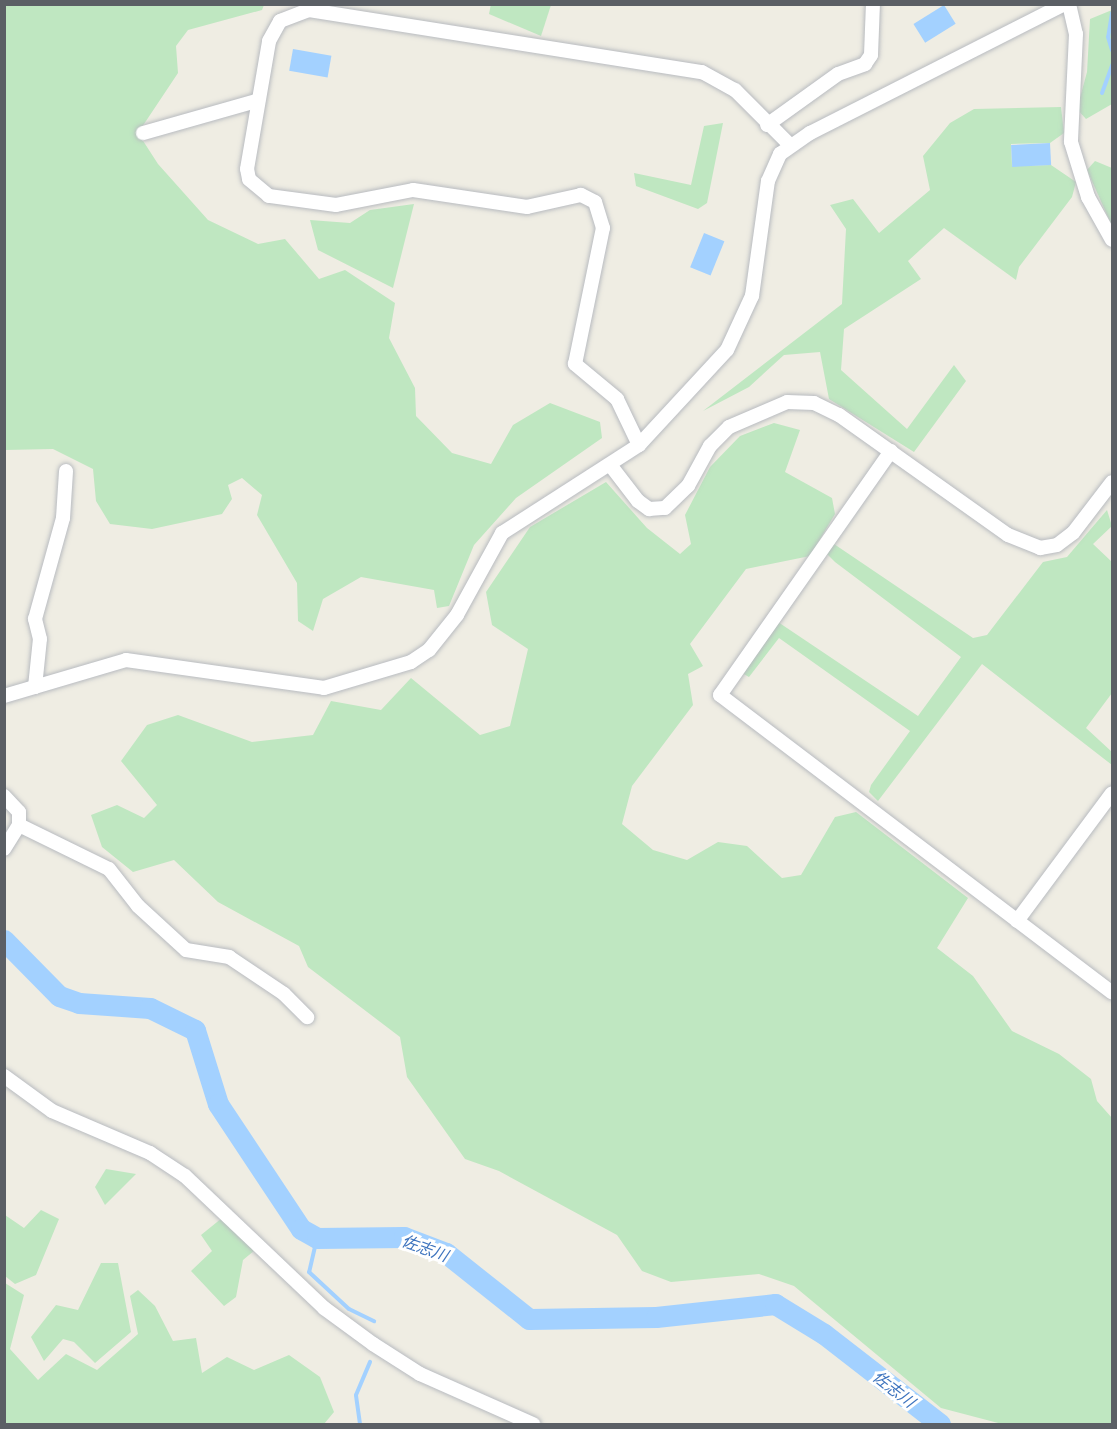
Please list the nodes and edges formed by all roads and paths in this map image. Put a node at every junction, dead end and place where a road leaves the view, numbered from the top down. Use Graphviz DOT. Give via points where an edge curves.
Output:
graph roads {
  1 [pos="873,4"];
  2 [pos="1064,4"];
  3 [pos="1069,4"];
  4 [pos="256,101"];
  5 [pos="767,125"];
  6 [pos="143,133"];
  7 [pos="790,145"];
  8 [pos="1113,240"];
  9 [pos="639,445"];
  10 [pos="891,451"];
  11 [pos="611,466"];
  12 [pos="66,471"];
  13 [pos="1113,482"];
  14 [pos="1106,504"];
  15 [pos="35,687"];
  16 [pos="4,696"];
  17 [pos="1113,793"];
  18 [pos="4,796"];
  19 [pos="19,825"];
  20 [pos="4,849"];
  21 [pos="1017,921"];
  22 [pos="1113,993"];
  23 [pos="307,1017"];
  24 [pos="4,1076"];
  25 [pos="532,1424"];
  1 -- 5 [label="street" via="871,56 865,64 838,74"];
  2 -- 7 [label="street"];
  3 -- 8 [label="street" via="1076,25 1071,142 1088,197"];
  4 -- 5 [label="street" via="269,41 280,21 309,10 702,72 735,90"];
  4 -- 6 [label="street"];
  4 -- 9 [label="street" via="249,179 269,195 336,205 413,190 527,207 581,195 595,202 603,228 575,364 617,399"];
  5 -- 7 [label="street"];
  7 -- 9 [label="street" via="773,164 768,181 752,296 741,328"];
  9 -- 11 [label="street"];
  10 -- 11 [label="street" via="814,403 787,402 729,427 710,446 688,486 665,508 649,509 638,501"];
  10 -- 14 [label="street" via="1008,535 1040,548 1057,545"];
  10 -- 21 [label="street" via="720,695"];
  11 -- 15 [label="street" via="502,533 443,635 411,662 324,688 146,660 105,664"];
  12 -- 15 [label="street" via="63,518 35,619 40,639"];
  13 -- 14 [label="street"];
  15 -- 16 [label="street"];
  17 -- 21 [label="street"];
  18 -- 19 [label="street" via="19,812"];
  19 -- 20 [label="street"];
  19 -- 23 [label="street" via="109,869 138,906 186,950 229,957 284,994"];
  21 -- 22 [label="street"];
  24 -- 25 [label="street" via="52,1111 150,1153 185,1176 324,1308 373,1344 420,1374"];
}
